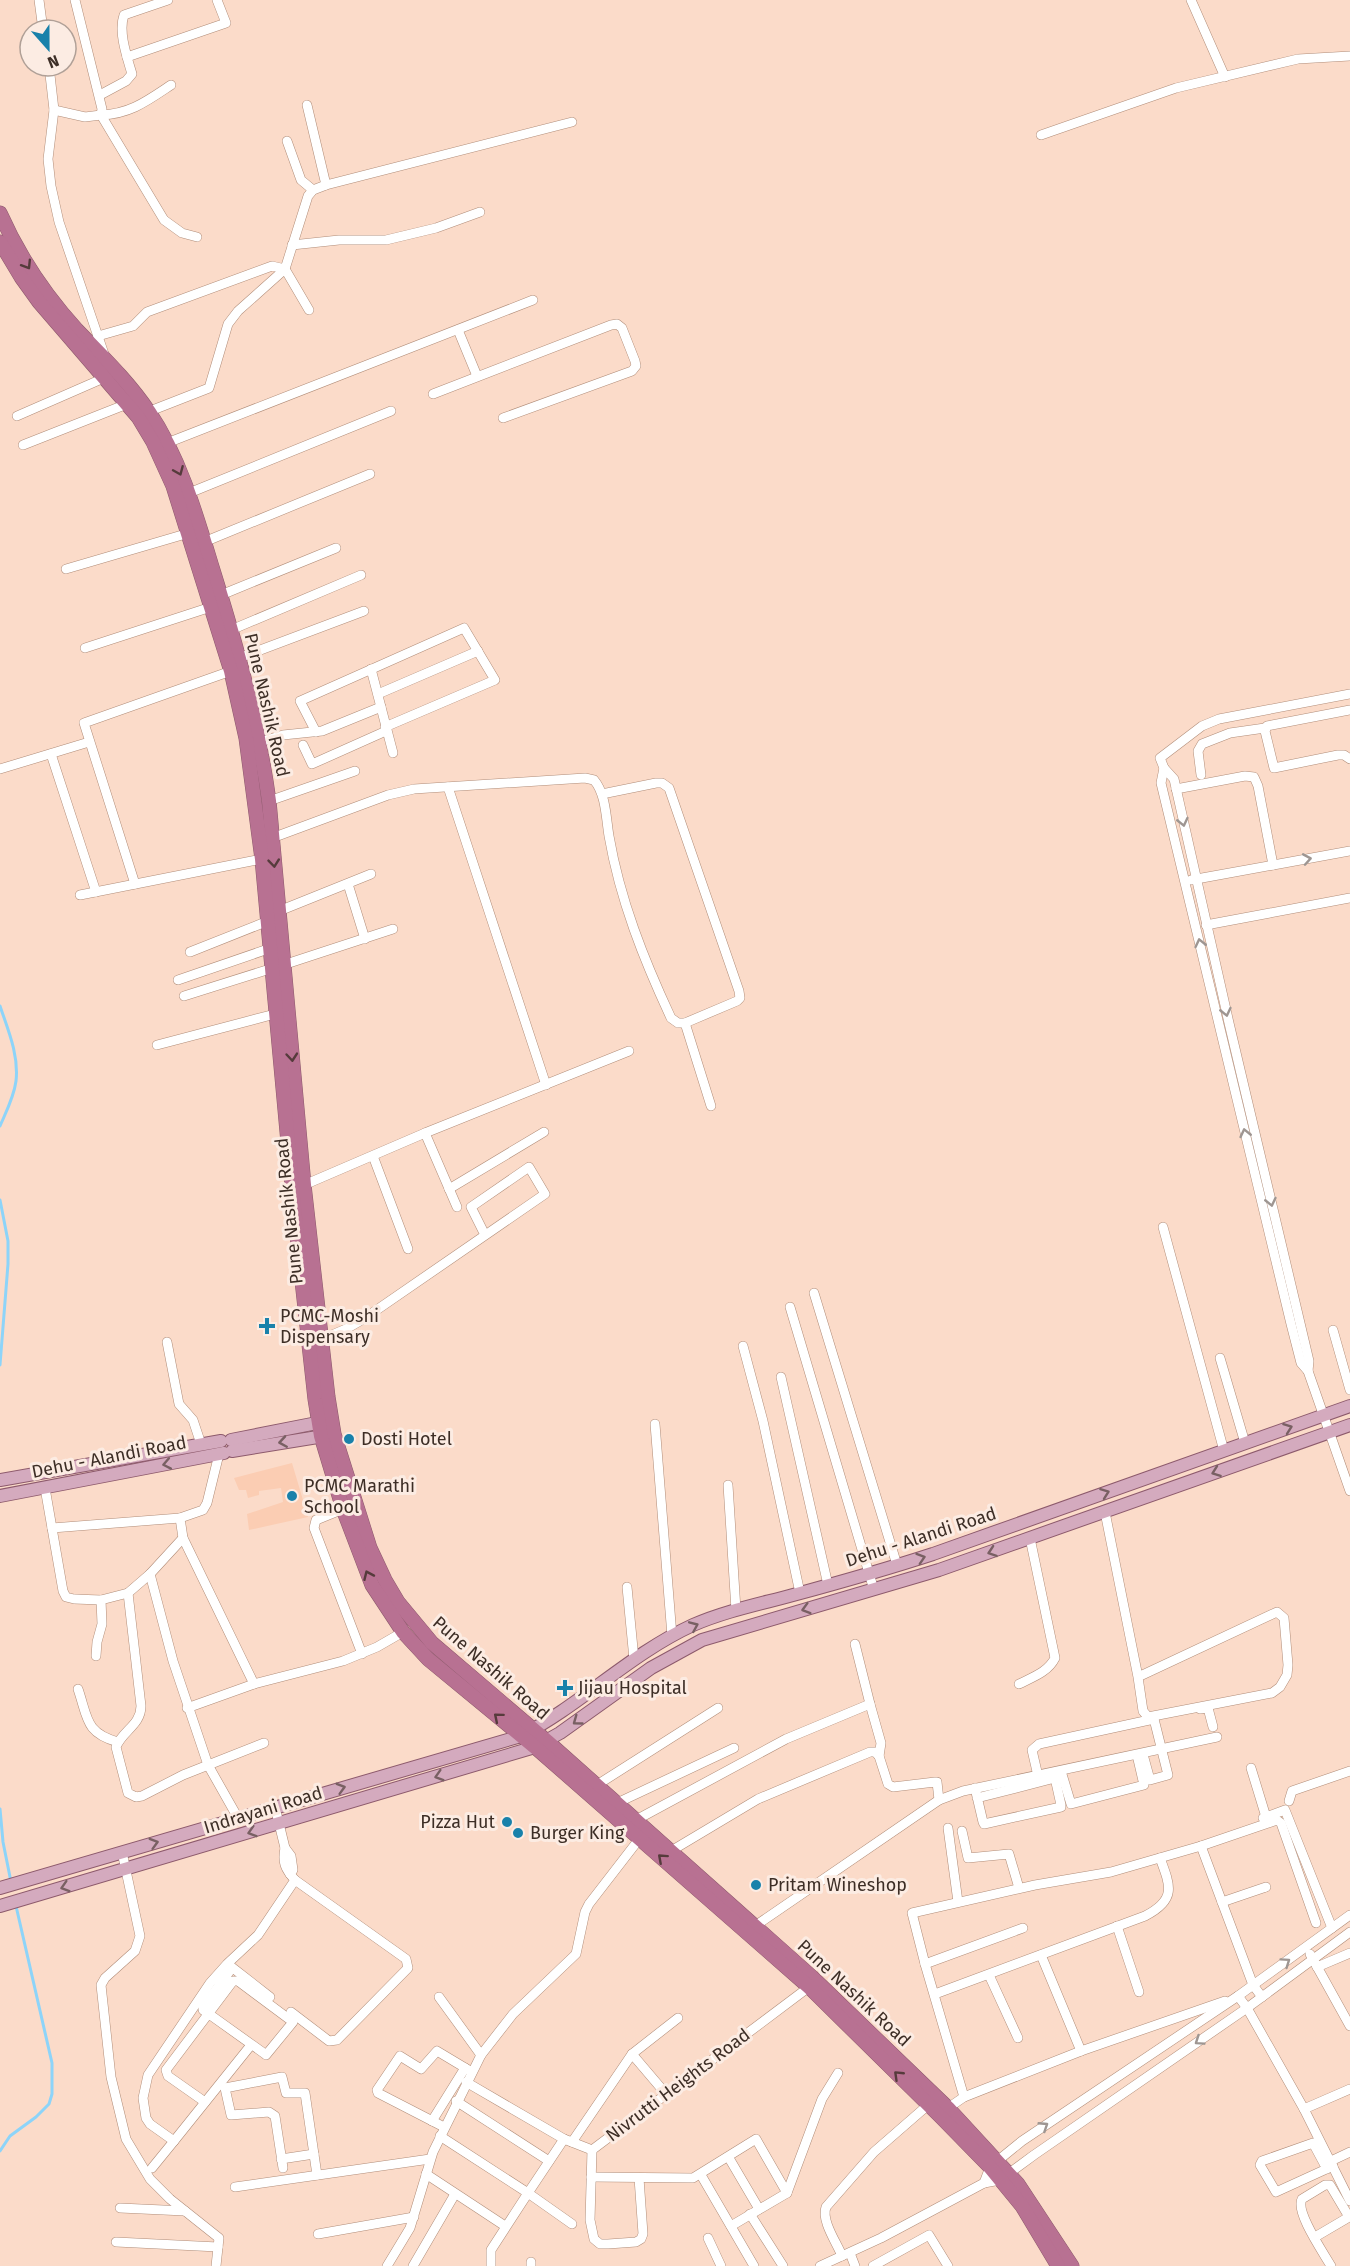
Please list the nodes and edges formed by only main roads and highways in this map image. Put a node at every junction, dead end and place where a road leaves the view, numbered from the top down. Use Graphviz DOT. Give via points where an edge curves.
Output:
graph roads {
  1 [pos="0,213"];
  2 [pos="1,244"];
  3 [pos="143,414"];
  4 [pos="278,967"];
  5 [pos="1350,1406"];
  6 [pos="1350,1425"];
  7 [pos="327,1428"];
  8 [pos="225,1448"];
  9 [pos="0,1480"];
  10 [pos="0,1496"];
  11 [pos="527,1732"];
  12 [pos="542,1745"];
  13 [pos="2,1887"];
  14 [pos="10,1903"];
  15 [pos="994,2164"];
  16 [pos="1004,2177"];
  17 [pos="1058,2266"];
  18 [pos="1072,2266"];
  1 -- 3 [label="highway, Pune Nashik Road, one-way" via="32,273 105,359"];
  2 -- 3 [label="highway, Pune Nashik Road" via="39,302 127,404"];
  3 -- 4 [label="highway, Pune Nashik Road" via="189,533 231,671 248,747 271,948"];
  3 -- 4 [label="highway, Pune Nashik Road, one-way" via="167,443 189,493 260,742 279,911"];
  4 -- 7 [label="highway, Pune Nashik Road, one-way"];
  4 -- 7 [label="highway, Pune Nashik Road" via="275,1014 304,1309"];
  11 -- 5 [label="main road, Dehu - Alandi Road, one-way" via="547,1722 634,1659 695,1624 897,1565"];
  6 -- 12 [label="main road, Dehu - Alandi Road, one-way" via="939,1570 702,1640 651,1668"];
  7 -- 8 [label="main road, Dehu - Alandi Road"];
  7 -- 11 [label="highway, Pune Nashik Road" via="370,1548 398,1602 432,1643"];
  11 -- 7 [label="highway, Pune Nashik Road, one-way" via="428,1659 403,1632 372,1585 343,1509"];
  8 -- 9 [label="main road, Dehu - Alandi Road" via="201,1444"];
  8 -- 10 [label="main road, Dehu - Alandi Road, one-way"];
  11 -- 12 [label="highway, Pune Nashik Road"];
  13 -- 11 [label="main road, Indrayani Road, one-way"];
  12 -- 14 [label="main road, Indrayani Road, one-way"];
  15 -- 12 [label="highway, Pune Nashik Road, one-way" via="809,1987 640,1838"];
  12 -- 15 [label="highway, Pune Nashik Road" via="597,1785 864,2025 948,2108"];
  15 -- 16 [label="highway, Pune Nashik Road"];
  16 -- 17 [label="highway, Pune Nashik Road"];
  16 -- 18 [label="highway, Pune Nashik Road" via="1034,2206"];
}
